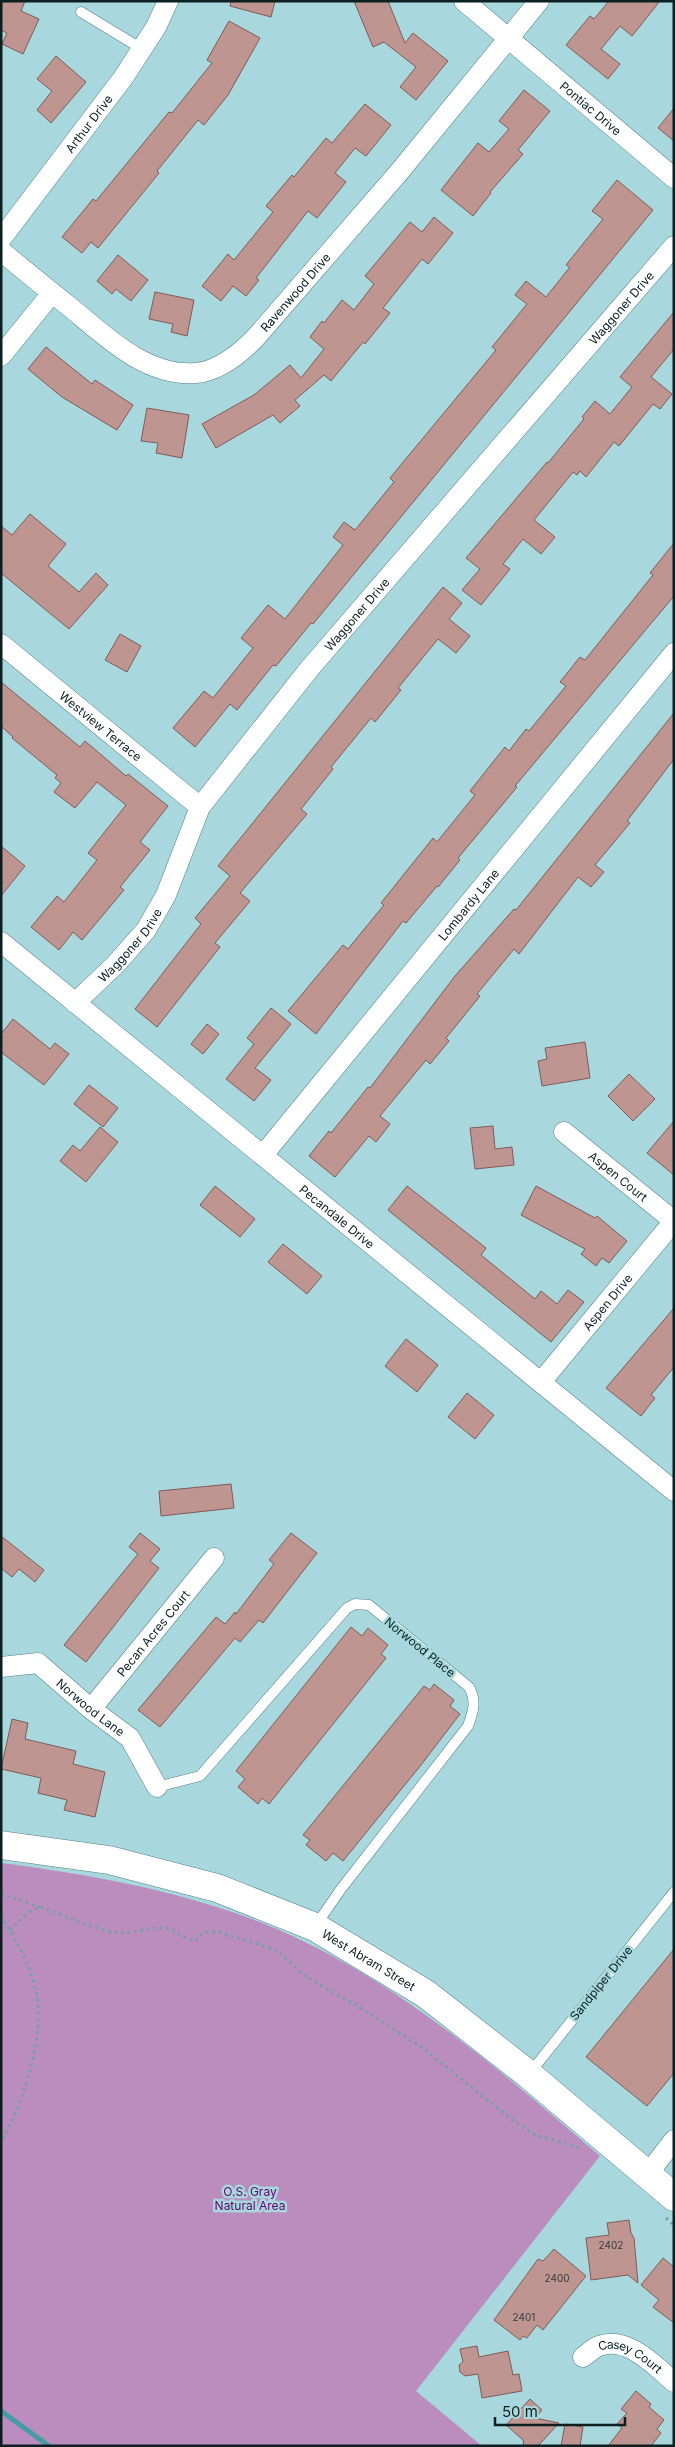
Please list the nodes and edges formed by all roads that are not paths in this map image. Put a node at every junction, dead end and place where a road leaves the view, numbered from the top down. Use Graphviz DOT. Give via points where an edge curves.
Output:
graph roads {
  1 [pos="168,1"];
  2 [pos="464,1"];
  3 [pos="539,1"];
  4 [pos="81,12"];
  5 [pos="508,39"];
  6 [pos="142,49"];
  7 [pos="674,178"];
  8 [pos="1,240"];
  9 [pos="674,246"];
  10 [pos="1,251"];
  11 [pos="52,293"];
  12 [pos="1,356"];
  13 [pos="1,644"];
  14 [pos="674,654"];
  15 [pos="200,807"];
  16 [pos="1,942"];
  17 [pos="75,1003"];
  18 [pos="564,1132"];
  19 [pos="263,1155"];
  20 [pos="674,1221"];
  21 [pos="541,1382"];
  22 [pos="674,1491"];
  23 [pos="214,1558"];
  24 [pos="1,1666"];
  25 [pos="92,1709"];
  26 [pos="157,1787"];
  27 [pos="1,1845"];
  28 [pos="674,1892"];
  29 [pos="315,1927"];
  30 [pos="528,2074"];
  31 [pos="674,2140"];
  32 [pos="647,2175"];
  33 [pos="666,2205"];
  34 [pos="583,2357"];
  35 [pos="674,2382"];
  1 -- 6 [label="street, Arthur Drive"];
  2 -- 5 [label="street, Pontiac Drive"];
  3 -- 5 [label="street, Ravenwood Drive"];
  4 -- 6 [label="lane"];
  5 -- 7 [label="street, Pontiac Drive"];
  5 -- 11 [label="street, Ravenwood Drive" via="258,336 228,360 196,373 165,369 146,362 108,338"];
  6 -- 8 [label="street, Arthur Drive"];
  9 -- 15 [label="street, Waggoner Drive" via="310,668"];
  10 -- 11 [label="street, Ravenwood Drive"];
  11 -- 12 [label="street"];
  13 -- 15 [label="street, Westview Terrace"];
  14 -- 19 [label="street, Lombardy Lane"];
  15 -- 17 [label="street, Waggoner Drive" via="166,895 146,930"];
  16 -- 17 [label="street, Pecandale Drive"];
  17 -- 19 [label="street, Pecandale Drive"];
  18 -- 20 [label="street, Aspen Court"];
  19 -- 21 [label="street, Pecandale Drive"];
  20 -- 21 [label="street, Aspen Drive"];
  21 -- 22 [label="street, Pecandale Drive"];
  23 -- 25 [label="street, Pecan Acres Court"];
  24 -- 25 [label="street, Norwood Lane" via="38,1662"];
  25 -- 26 [label="street, Norwood Lane" via="130,1738"];
  26 -- 29 [label="lane, Norwood Place" via="200,1776 347,1608 355,1604 369,1605 469,1687 474,1710 468,1726"];
  27 -- 29 [label="main road, West Abram Street" via="110,1860 217,1888"];
  28 -- 30 [label="lane, Sandpiper Drive"];
  29 -- 30 [label="main road, West Abram Street" via="426,1994"];
  30 -- 32 [label="main road, West Abram Street"];
  31 -- 32 [label="street"];
  32 -- 33 [label="main road, West Abram Street"];
  34 -- 35 [label="street, Casey Court" via="600,2346 612,2344 636,2350"];
}
